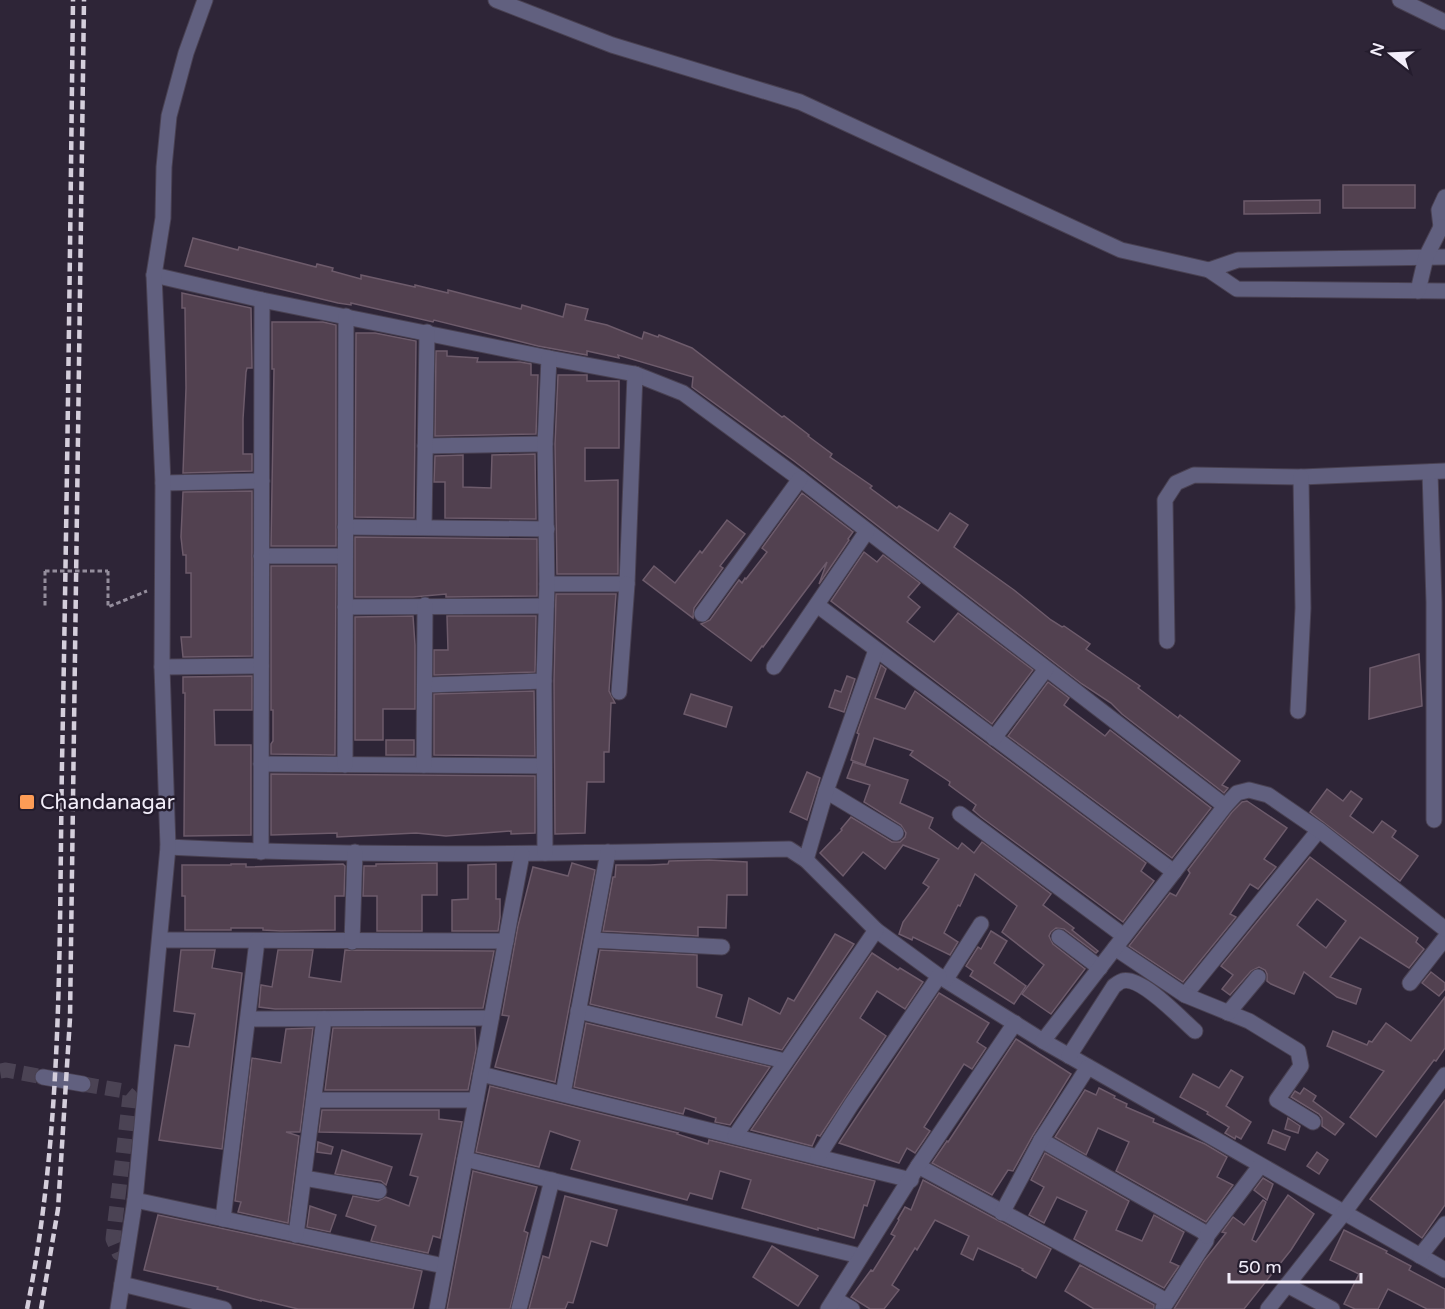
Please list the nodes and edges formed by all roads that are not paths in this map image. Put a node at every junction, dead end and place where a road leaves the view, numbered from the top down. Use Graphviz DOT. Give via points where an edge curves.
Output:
graph roads {
  1 [pos="205,0"];
  2 [pos="496,0"];
  3 [pos="1400,0"];
  4 [pos="1445,22"];
  5 [pos="1445,197"];
  6 [pos="1443,226"];
  7 [pos="1426,257"];
  8 [pos="1445,257"];
  9 [pos="1209,270"];
  10 [pos="154,275"];
  11 [pos="1418,291"];
  12 [pos="1445,291"];
  13 [pos="262,300"];
  14 [pos="346,316"];
  15 [pos="426,332"];
  16 [pos="549,358"];
  17 [pos="635,374"];
  18 [pos="545,444"];
  19 [pos="425,446"];
  20 [pos="1438,472"];
  21 [pos="1301,477"];
  22 [pos="800,479"];
  23 [pos="262,481"];
  24 [pos="162,483"];
  25 [pos="424,526"];
  26 [pos="345,527"];
  27 [pos="547,528"];
  28 [pos="867,531"];
  29 [pos="261,556"];
  30 [pos="345,556"];
  31 [pos="547,584"];
  32 [pos="627,584"];
  33 [pos="425,605"];
  34 [pos="817,605"];
  35 [pos="546,606"];
  36 [pos="345,607"];
  37 [pos="702,614"];
  38 [pos="1167,641"];
  39 [pos="876,650"];
  40 [pos="261,666"];
  41 [pos="162,667"];
  42 [pos="774,667"];
  43 [pos="1046,669"];
  44 [pos="544,681"];
  45 [pos="425,685"];
  46 [pos="619,692"];
  47 [pos="1298,711"];
  48 [pos="994,738"];
  49 [pos="261,764"];
  50 [pos="345,765"];
  51 [pos="424,765"];
  52 [pos="544,766"];
  53 [pos="826,790"];
  54 [pos="1225,806"];
  55 [pos="960,814"];
  56 [pos="1434,820"];
  57 [pos="1318,830"];
  58 [pos="896,833"];
  59 [pos="168,847"];
  60 [pos="261,852"];
  61 [pos="355,852"];
  62 [pos="608,852"];
  63 [pos="545,853"];
  64 [pos="522,854"];
  65 [pos="806,860"];
  66 [pos="1174,872"];
  67 [pos="981,924"];
  68 [pos="1445,929"];
  69 [pos="876,930"];
  70 [pos="1059,937"];
  71 [pos="1445,938"];
  72 [pos="160,940"];
  73 [pos="592,940"];
  74 [pos="257,941"];
  75 [pos="506,941"];
  76 [pos="352,942"];
  77 [pos="1119,942"];
  78 [pos="722,947"];
  79 [pos="1100,968"];
  80 [pos="943,977"];
  81 [pos="1258,977"];
  82 [pos="1410,983"];
  83 [pos="1185,995"];
  84 [pos="578,1011"];
  85 [pos="1228,1013"];
  86 [pos="491,1018"];
  87 [pos="248,1019"];
  88 [pos="324,1019"];
  89 [pos="1015,1023"];
  90 [pos="1195,1031"];
  91 [pos="1043,1041"];
  92 [pos="1069,1056"];
  93 [pos="785,1061"];
  94 [pos="1088,1067"];
  95 [pos="481,1074"];
  96 [pos="1445,1075"];
  97 [pos="43,1077"];
  98 [pos="83,1084"];
  99 [pos="563,1094"];
  100 [pos="314,1100"];
  101 [pos="476,1100"];
  102 [pos="1313,1122"];
  103 [pos="735,1136"];
  104 [pos="1041,1140"];
  105 [pos="818,1157"];
  106 [pos="465,1159"];
  107 [pos="1260,1166"];
  108 [pos="914,1173"];
  109 [pos="304,1178"];
  110 [pos="552,1180"];
  111 [pos="379,1191"];
  112 [pos="135,1200"];
  113 [pos="1002,1213"];
  114 [pos="1344,1214"];
  115 [pos="223,1219"];
  116 [pos="1445,1224"];
  117 [pos="296,1235"];
  118 [pos="1207,1236"];
  119 [pos="1420,1256"];
  120 [pos="860,1257"];
  121 [pos="444,1266"];
  122 [pos="1445,1270"];
  123 [pos="122,1284"];
  124 [pos="1287,1285"];
  125 [pos="832,1304"];
  126 [pos="1164,1305"];
  127 [pos="118,1309"];
  128 [pos="224,1309"];
  129 [pos="436,1309"];
  130 [pos="519,1309"];
  131 [pos="852,1309"];
  132 [pos="1268,1309"];
  133 [pos="1332,1309"];
  1 -- 10 [label="street" via="169,116 163,218"];
  2 -- 9 [label="street" via="612,45 800,102 1121,250"];
  3 -- 4 [label="street"];
  5 -- 6 [label="street" via="1439,210"];
  6 -- 7 [label="street"];
  7 -- 8 [label="street"];
  7 -- 9 [label="street" via="1238,260"];
  7 -- 11 [label="street"];
  9 -- 11 [label="street" via="1237,289"];
  10 -- 13 [label="street"];
  10 -- 24 [label="street"];
  11 -- 12 [label="street"];
  13 -- 14 [label="street"];
  13 -- 23 [label="street"];
  14 -- 15 [label="street"];
  14 -- 26 [label="street"];
  15 -- 16 [label="street"];
  15 -- 19 [label="street"];
  16 -- 17 [label="street"];
  16 -- 18 [label="street"];
  17 -- 22 [label="street" via="683,393"];
  17 -- 32 [label="street"];
  18 -- 19 [label="street"];
  18 -- 27 [label="street"];
  19 -- 25 [label="street"];
  20 -- 21 [label="street"];
  20 -- 56 [label="street"];
  21 -- 38 [label="street" via="1194,475 1176,483 1165,500"];
  21 -- 47 [label="street"];
  22 -- 28 [label="street"];
  22 -- 37 [label="street"];
  23 -- 24 [label="street"];
  23 -- 29 [label="street"];
  24 -- 41 [label="street"];
  25 -- 26 [label="street"];
  25 -- 27 [label="street"];
  26 -- 30 [label="street"];
  27 -- 31 [label="street"];
  28 -- 34 [label="street"];
  28 -- 43 [label="street"];
  29 -- 30 [label="street"];
  29 -- 40 [label="street"];
  30 -- 36 [label="street"];
  31 -- 32 [label="street"];
  31 -- 35 [label="street"];
  32 -- 46 [label="street"];
  33 -- 35 [label="street"];
  33 -- 36 [label="street"];
  33 -- 45 [label="street"];
  34 -- 39 [label="street"];
  34 -- 42 [label="street"];
  35 -- 44 [label="street"];
  36 -- 50 [label="street"];
  39 -- 48 [label="street"];
  39 -- 53 [label="street"];
  40 -- 41 [label="street"];
  40 -- 49 [label="street"];
  41 -- 59 [label="street"];
  43 -- 48 [label="street"];
  43 -- 54 [label="street"];
  44 -- 45 [label="street"];
  44 -- 52 [label="street"];
  45 -- 51 [label="street"];
  48 -- 66 [label="street"];
  49 -- 50 [label="street"];
  49 -- 60 [label="street"];
  50 -- 51 [label="street"];
  51 -- 52 [label="street"];
  52 -- 63 [label="street"];
  53 -- 58 [label="street"];
  53 -- 65 [label="street"];
  54 -- 57 [label="street" via="1237,794 1249,790 1268,795"];
  54 -- 66 [label="street"];
  55 -- 77 [label="street"];
  57 -- 68 [label="street"];
  57 -- 83 [label="street"];
  59 -- 60 [label="street"];
  59 -- 72 [label="street"];
  60 -- 61 [label="street"];
  61 -- 64 [label="street"];
  61 -- 76 [label="street"];
  62 -- 63 [label="street"];
  62 -- 65 [label="street" via="789,849"];
  62 -- 73 [label="street"];
  63 -- 64 [label="street"];
  64 -- 75 [label="street"];
  65 -- 69 [label="street"];
  66 -- 77 [label="street"];
  67 -- 80 [label="street"];
  69 -- 80 [label="street"];
  69 -- 93 [label="street"];
  70 -- 79 [label="street"];
  71 -- 82 [label="street"];
  72 -- 74 [label="street"];
  72 -- 112 [label="street"];
  73 -- 78 [label="street"];
  73 -- 84 [label="street"];
  74 -- 76 [label="street"];
  74 -- 87 [label="street"];
  75 -- 76 [label="street"];
  75 -- 86 [label="street"];
  77 -- 79 [label="street"];
  77 -- 83 [label="street"];
  79 -- 91 [label="street"];
  80 -- 89 [label="street"];
  80 -- 105 [label="street"];
  81 -- 85 [label="street"];
  83 -- 85 [label="street"];
  84 -- 93 [label="street"];
  84 -- 99 [label="street"];
  85 -- 102 [label="street" via="1298,1051 1301,1066 1277,1100"];
  86 -- 88 [label="street"];
  86 -- 95 [label="street"];
  87 -- 88 [label="street"];
  87 -- 115 [label="street"];
  88 -- 100 [label="street"];
  89 -- 91 [label="street"];
  89 -- 108 [label="street"];
  90 -- 92 [label="street" via="1144,986 1121,981"];
  91 -- 92 [label="street"];
  92 -- 94 [label="street"];
  93 -- 103 [label="street"];
  94 -- 104 [label="street"];
  94 -- 107 [label="street"];
  95 -- 99 [label="street"];
  95 -- 101 [label="street"];
  96 -- 114 [label="street"];
  97 -- 98 [label="street"];
  99 -- 103 [label="street"];
  100 -- 101 [label="street"];
  100 -- 109 [label="street"];
  101 -- 106 [label="street"];
  103 -- 105 [label="street"];
  104 -- 113 [label="street"];
  104 -- 118 [label="street"];
  105 -- 108 [label="street"];
  106 -- 110 [label="street"];
  106 -- 121 [label="street"];
  107 -- 114 [label="street"];
  107 -- 118 [label="street"];
  108 -- 113 [label="street"];
  108 -- 120 [label="street"];
  109 -- 111 [label="street"];
  109 -- 117 [label="street"];
  110 -- 120 [label="street"];
  110 -- 130 [label="street"];
  112 -- 115 [label="street"];
  112 -- 123 [label="street"];
  113 -- 126 [label="street"];
  114 -- 119 [label="street"];
  114 -- 124 [label="street"];
  115 -- 117 [label="street"];
  116 -- 119 [label="street"];
  117 -- 121 [label="street"];
  118 -- 126 [label="street"];
  119 -- 122 [label="street"];
  120 -- 125 [label="street"];
  121 -- 129 [label="street"];
  123 -- 127 [label="street"];
  123 -- 128 [label="street"];
  124 -- 132 [label="street"];
  124 -- 133 [label="street"];
  125 -- 131 [label="street"];
}
